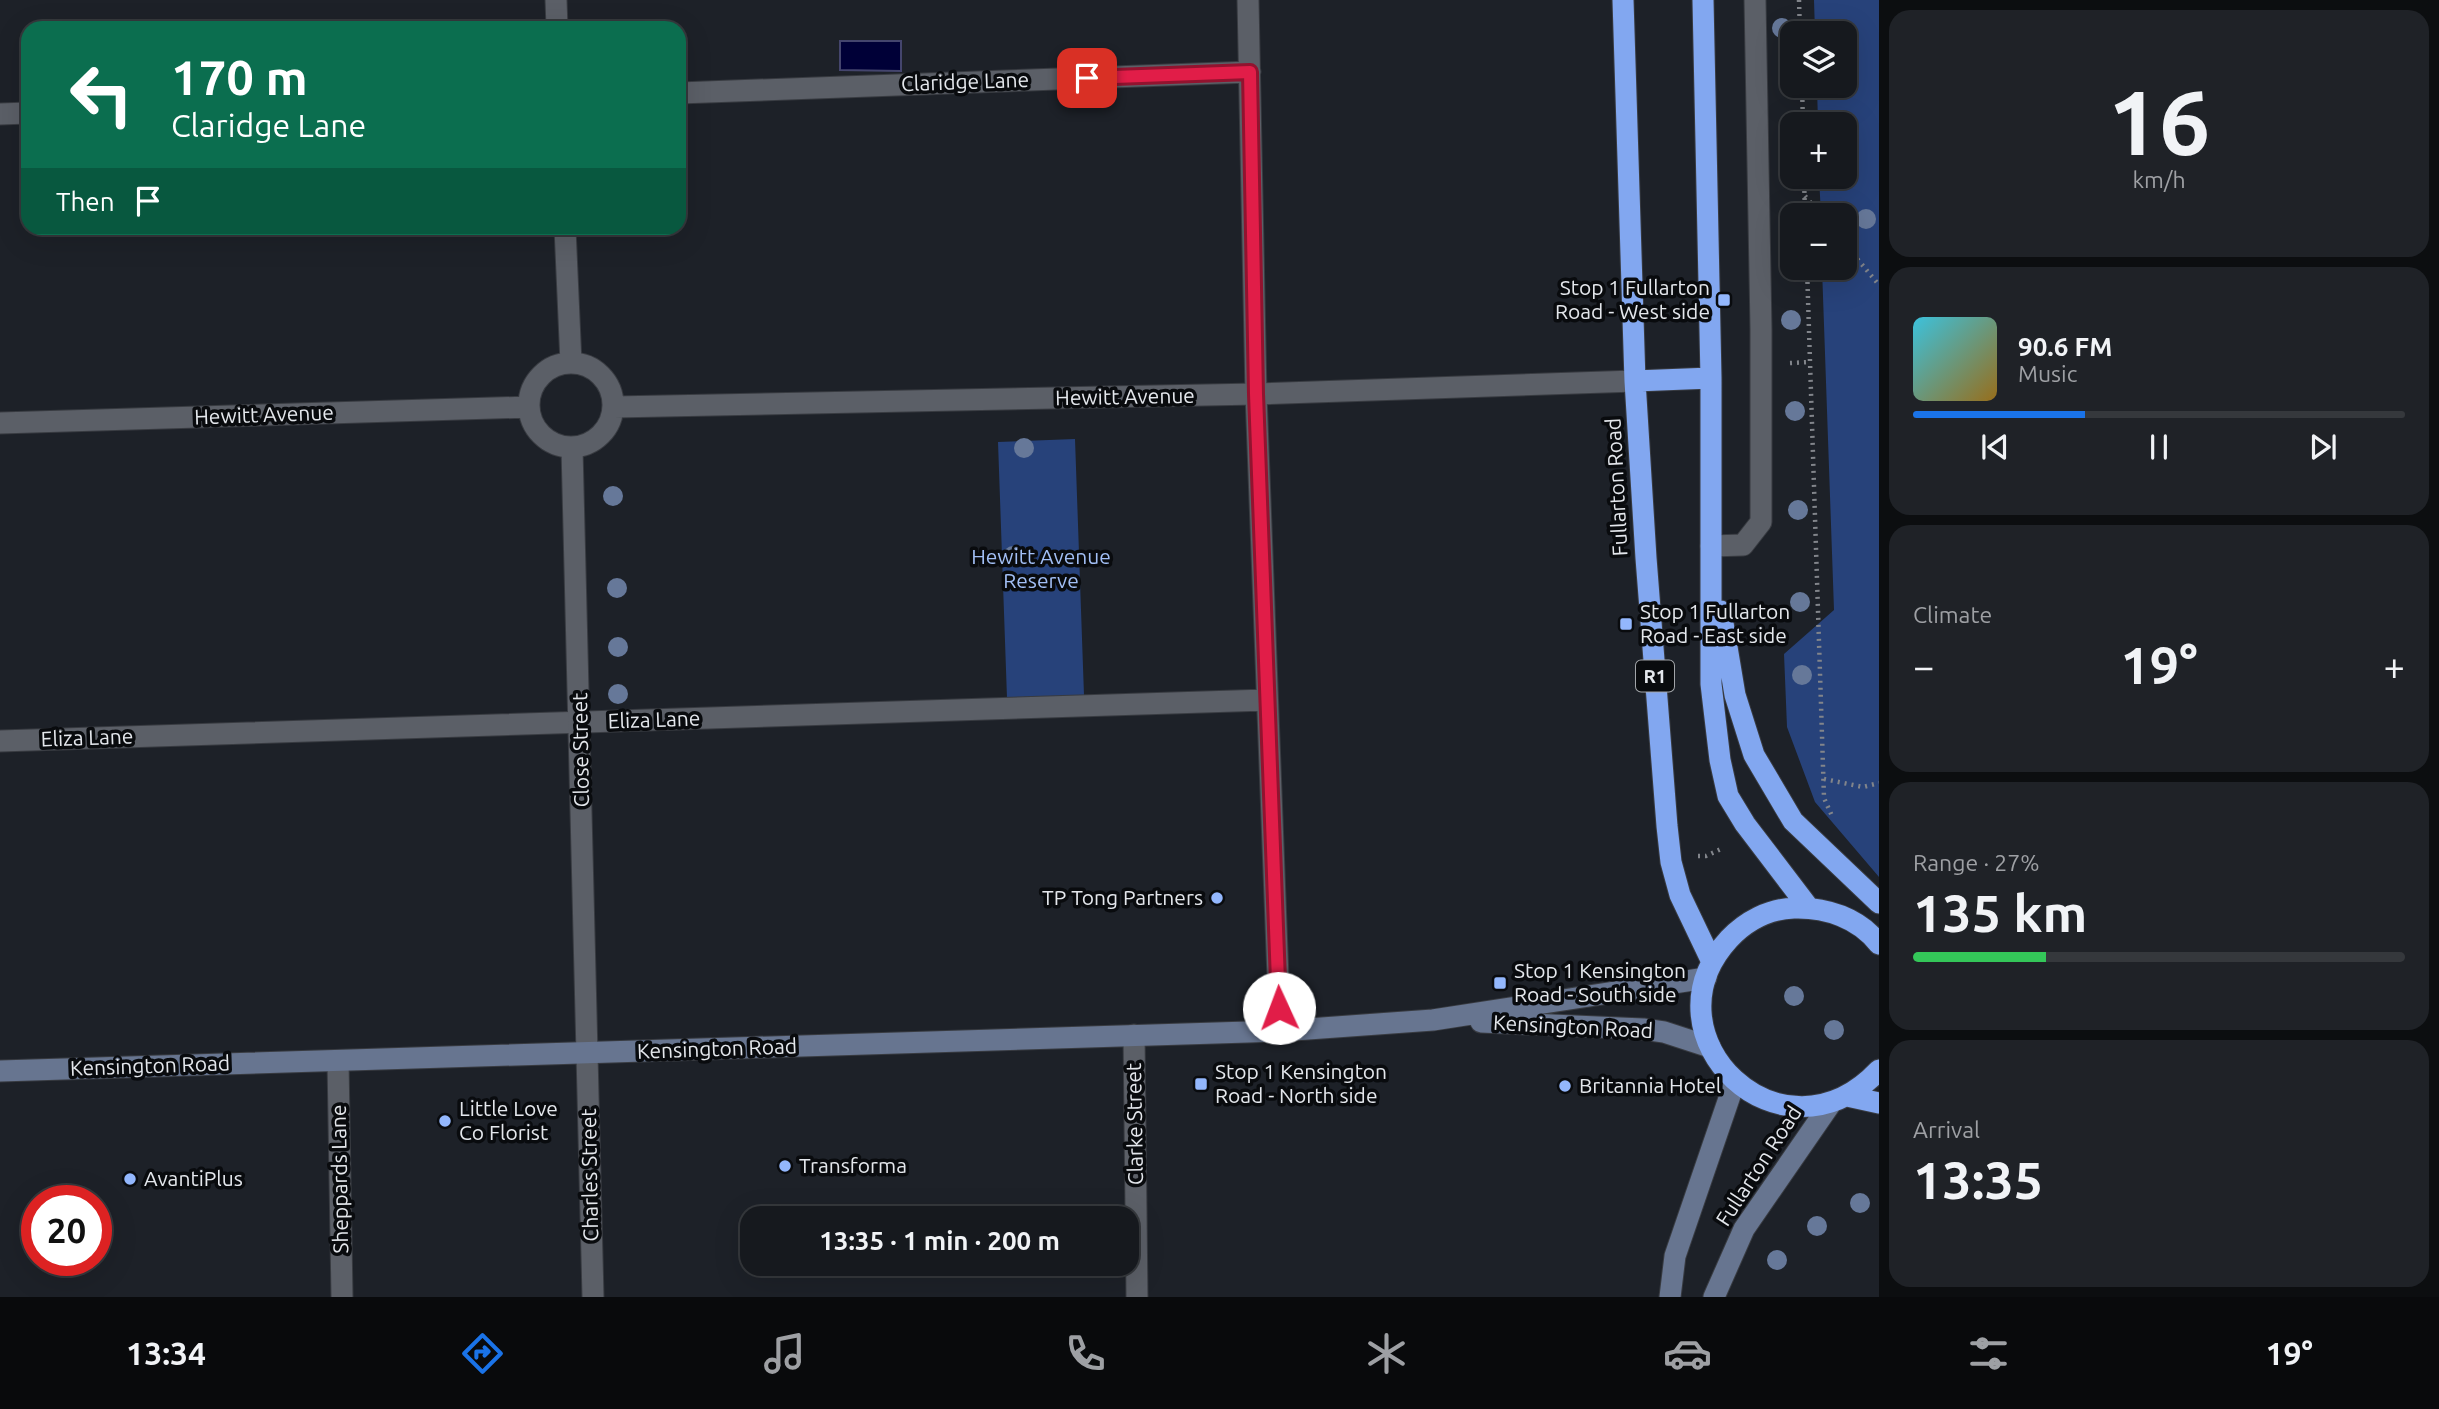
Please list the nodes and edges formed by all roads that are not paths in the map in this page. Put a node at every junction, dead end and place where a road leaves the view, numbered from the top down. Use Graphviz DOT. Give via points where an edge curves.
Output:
graph roads {
  1 [pos="556,0"];
  2 [pos="1248,0"];
  3 [pos="1623,0"];
  4 [pos="1703,0"];
  5 [pos="1755,0"];
  6 [pos="557,21"];
  7 [pos="1250,72"];
  8 [pos="686,93"];
  9 [pos="21,113"];
  10 [pos="0,114"];
  11 [pos="565,235"];
  12 [pos="571,363"];
  13 [pos="1711,378"];
  14 [pos="1635,381"];
  15 [pos="1256,394"];
  16 [pos="528,407"];
  17 [pos="614,407"];
  18 [pos="0,423"];
  19 [pos="572,447"];
  20 [pos="1711,550"];
  21 [pos="1266,700"];
  22 [pos="580,722"];
  23 [pos="0,741"];
  24 [pos="1879,903"];
  25 [pos="1810,908"];
  26 [pos="1879,944"];
  27 [pos="1709,970"];
  28 [pos="1433,1020"];
  29 [pos="1280,1031"];
  30 [pos="1134,1035"];
  31 [pos="1710,1047"];
  32 [pos="587,1053"];
  33 [pos="338,1061"];
  34 [pos="1879,1070"];
  35 [pos="0,1071"];
  36 [pos="1735,1081"];
  37 [pos="1839,1099"];
  38 [pos="1879,1103"];
  39 [pos="342,1297"];
  40 [pos="593,1297"];
  41 [pos="1137,1297"];
  42 [pos="1670,1297"];
  43 [pos="1714,1297"];
  1 -- 6 [label="street"];
  2 -- 7 [label="street"];
  3 -- 14 [label="highway, Fullarton Road / R1"];
  4 -- 13 [label="highway"];
  5 -- 20 [label="street" via="1761,522 1743,545"];
  7 -- 8 [label="street, Claridge Lane"];
  7 -- 15 [label="street"];
  9 -- 10 [label="street"];
  11 -- 12 [label="street"];
  12 -- 16 [label="street" via="549,369 538,379"];
  12 -- 17 [label="street" via="599,372 608,384"];
  13 -- 14 [label="highway"];
  13 -- 20 [label="highway"];
  14 -- 15 [label="street, Hewitt Avenue"];
  14 -- 27 [label="highway, Fullarton Road / R1" via="1671,856 1680,895"];
  15 -- 17 [label="street, Hewitt Avenue"];
  15 -- 21 [label="street"];
  16 -- 18 [label="street, Hewitt Avenue"];
  16 -- 19 [label="street" via="544,438"];
  17 -- 19 [label="street" via="603,434 591,443"];
  19 -- 22 [label="street, Close Street"];
  20 -- 24 [label="highway" via="1735,695 1754,755 1793,821"];
  20 -- 25 [label="highway" via="1710,684 1728,796"];
  21 -- 22 [label="street, Eliza Lane"];
  21 -- 29 [label="street"];
  22 -- 23 [label="street, Eliza Lane"];
  22 -- 32 [label="street, Close Street"];
  25 -- 26 [label="highway" via="1854,922"];
  25 -- 27 [label="highway" via="1770,912 1752,920 1736,932"];
  27 -- 28 [label="main road, Kensington Road"];
  27 -- 31 [label="highway" via="1702,1013"];
  28 -- 29 [label="main road, Kensington Road"];
  28 -- 31 [label="main road, Kensington Road" via="1643,1029"];
  29 -- 30 [label="main road, Kensington Road"];
  30 -- 32 [label="main road, Kensington Road"];
  30 -- 41 [label="street, Clarke Street"];
  31 -- 36 [label="highway"];
  32 -- 33 [label="main road, Kensington Road"];
  32 -- 40 [label="street, Charles Street"];
  33 -- 35 [label="main road, Kensington Road"];
  33 -- 39 [label="street, Sheppards Lane"];
  34 -- 37 [label="highway"];
  36 -- 37 [label="highway" via="1770,1102 1810,1107"];
  36 -- 42 [label="main road, Fullarton Road" via="1675,1256"];
  37 -- 38 [label="highway"];
  37 -- 43 [label="main road, Fullarton Road" via="1744,1229"];
}
